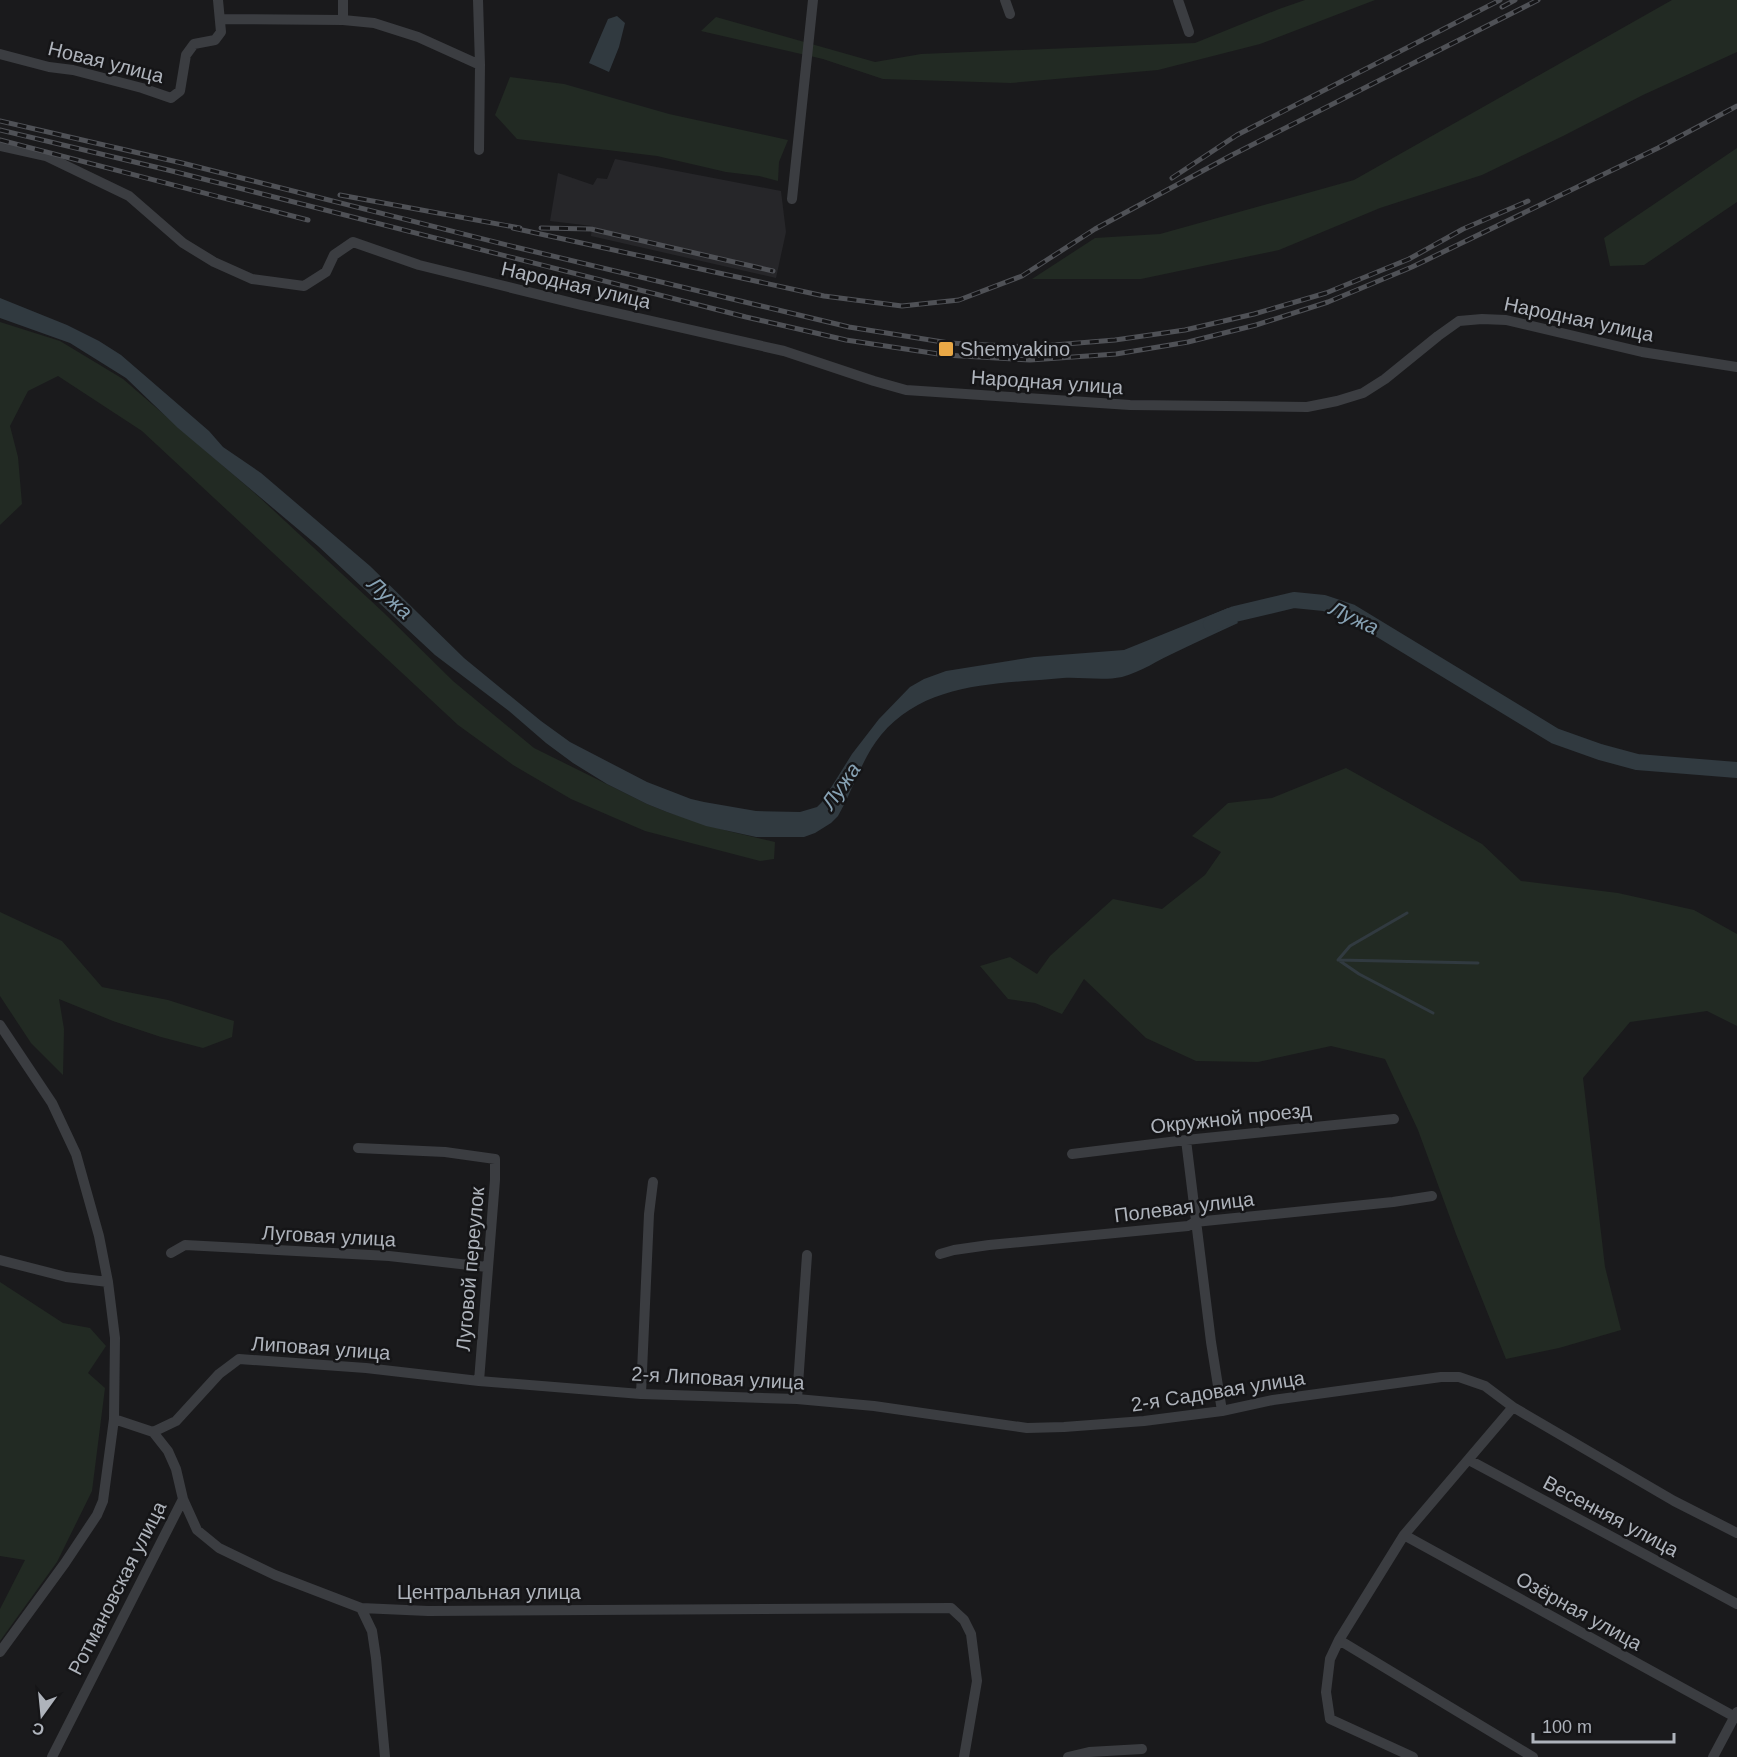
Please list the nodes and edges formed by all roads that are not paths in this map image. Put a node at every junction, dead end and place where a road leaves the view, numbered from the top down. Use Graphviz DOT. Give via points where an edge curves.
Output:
graph roads {
  1 [pos="218,0"];
  2 [pos="343,0"];
  3 [pos="478,0"];
  4 [pos="813,0"];
  5 [pos="1005,0"];
  6 [pos="1178,0"];
  7 [pos="1010,14"];
  8 [pos="221,19"];
  9 [pos="343,20"];
  10 [pos="1189,32"];
  11 [pos="0,54"];
  12 [pos="480,65"];
  13 [pos="0,146"];
  14 [pos="479,150"];
  15 [pos="792,199"];
  16 [pos="1737,367"];
  17 [pos="0,1025"];
  18 [pos="1394,1119"];
  19 [pos="1186,1140"];
  20 [pos="358,1148"];
  21 [pos="1072,1154"];
  22 [pos="653,1182"];
  23 [pos="1432,1196"];
  24 [pos="1195,1222"];
  25 [pos="171,1253"];
  26 [pos="940,1254"];
  27 [pos="807,1255"];
  28 [pos="0,1260"];
  29 [pos="487,1267"];
  30 [pos="108,1282"];
  31 [pos="479,1381"];
  32 [pos="641,1394"];
  33 [pos="797,1399"];
  34 [pos="1513,1407"];
  35 [pos="1222,1411"];
  36 [pos="955,1418"];
  37 [pos="114,1419"];
  38 [pos="153,1432"];
  39 [pos="1468,1460"];
  40 [pos="183,1499"];
  41 [pos="1737,1533"];
  42 [pos="1404,1534"];
  43 [pos="1737,1604"];
  44 [pos="361,1608"];
  45 [pos="1339,1640"];
  46 [pos="0,1652"];
  47 [pos="1736,1716"];
  48 [pos="1142,1749"];
  49 [pos="52,1757"];
  50 [pos="385,1757"];
  51 [pos="964,1757"];
  52 [pos="1068,1757"];
  53 [pos="1413,1757"];
  54 [pos="1533,1757"];
  55 [pos="1713,1757"];
  1 -- 8 [label="street"];
  2 -- 9 [label="street"];
  3 -- 12 [label="street"];
  4 -- 15 [label="street"];
  5 -- 7 [label="street"];
  6 -- 10 [label="street"];
  8 -- 9 [label="street"];
  8 -- 11 [label="street, Новая улица" via="221,32 215,40 194,44 186,55 180,91 171,98"];
  9 -- 12 [label="street" via="374,23 418,37"];
  12 -- 14 [label="street"];
  13 -- 16 [label="street, Народная улица" via="46,156 129,196 183,243 252,279 304,286 326,272 334,255 353,242 419,265 784,351 906,390 1130,405 1307,407 1363,393 1459,321 1482,319 1506,320 1642,352"];
  17 -- 30 [label="street" via="52,1103 75,1154"];
  18 -- 19 [label="street, Окружной проезд"];
  19 -- 21 [label="street, Окружной проезд"];
  19 -- 24 [label="street"];
  20 -- 29 [label="street, Луговой переулок" via="495,1159"];
  22 -- 32 [label="street"];
  23 -- 24 [label="street, Полевая улица"];
  24 -- 26 [label="street, Полевая улица" via="1188,1226 988,1245"];
  24 -- 35 [label="street"];
  25 -- 29 [label="street, Луговая улица" via="185,1245 389,1256"];
  27 -- 33 [label="street"];
  28 -- 30 [label="street" via="66,1277"];
  29 -- 31 [label="street, Луговой переулок"];
  30 -- 37 [label="street" via="115,1338"];
  31 -- 32 [label="street, 2-я Липовая улица"];
  31 -- 38 [label="street, Липовая улица" via="239,1359 219,1374 176,1421"];
  32 -- 33 [label="street, 2-я Липовая улица"];
  33 -- 36 [label="street, 2-я Липовая улица"];
  34 -- 35 [label="street, 2-я Садовая улица" via="1485,1386 1459,1377 1442,1377"];
  34 -- 39 [label="street"];
  34 -- 41 [label="street, 2-я Садовая улица"];
  35 -- 36 [label="street, 2-я Садовая улица" via="1144,1421 1027,1428"];
  37 -- 38 [label="street"];
  37 -- 46 [label="street" via="103,1501 97,1515"];
  38 -- 40 [label="street, Центральная улица" via="168,1451"];
  39 -- 42 [label="street"];
  39 -- 43 [label="street, Весенняя улица"];
  40 -- 44 [label="street, Центральная улица" via="197,1530 219,1548 275,1575"];
  40 -- 49 [label="street, Ротмановская улица"];
  42 -- 45 [label="street"];
  42 -- 47 [label="street, Озёрная улица"];
  44 -- 50 [label="street" via="372,1631"];
  44 -- 51 [label="street, Центральная улица" via="951,1608 971,1634 976,1681"];
  45 -- 53 [label="street" via="1330,1659 1326,1692 1330,1719"];
  45 -- 54 [label="street"];
  47 -- 55 [label="street"];
  48 -- 52 [label="street"];
}
